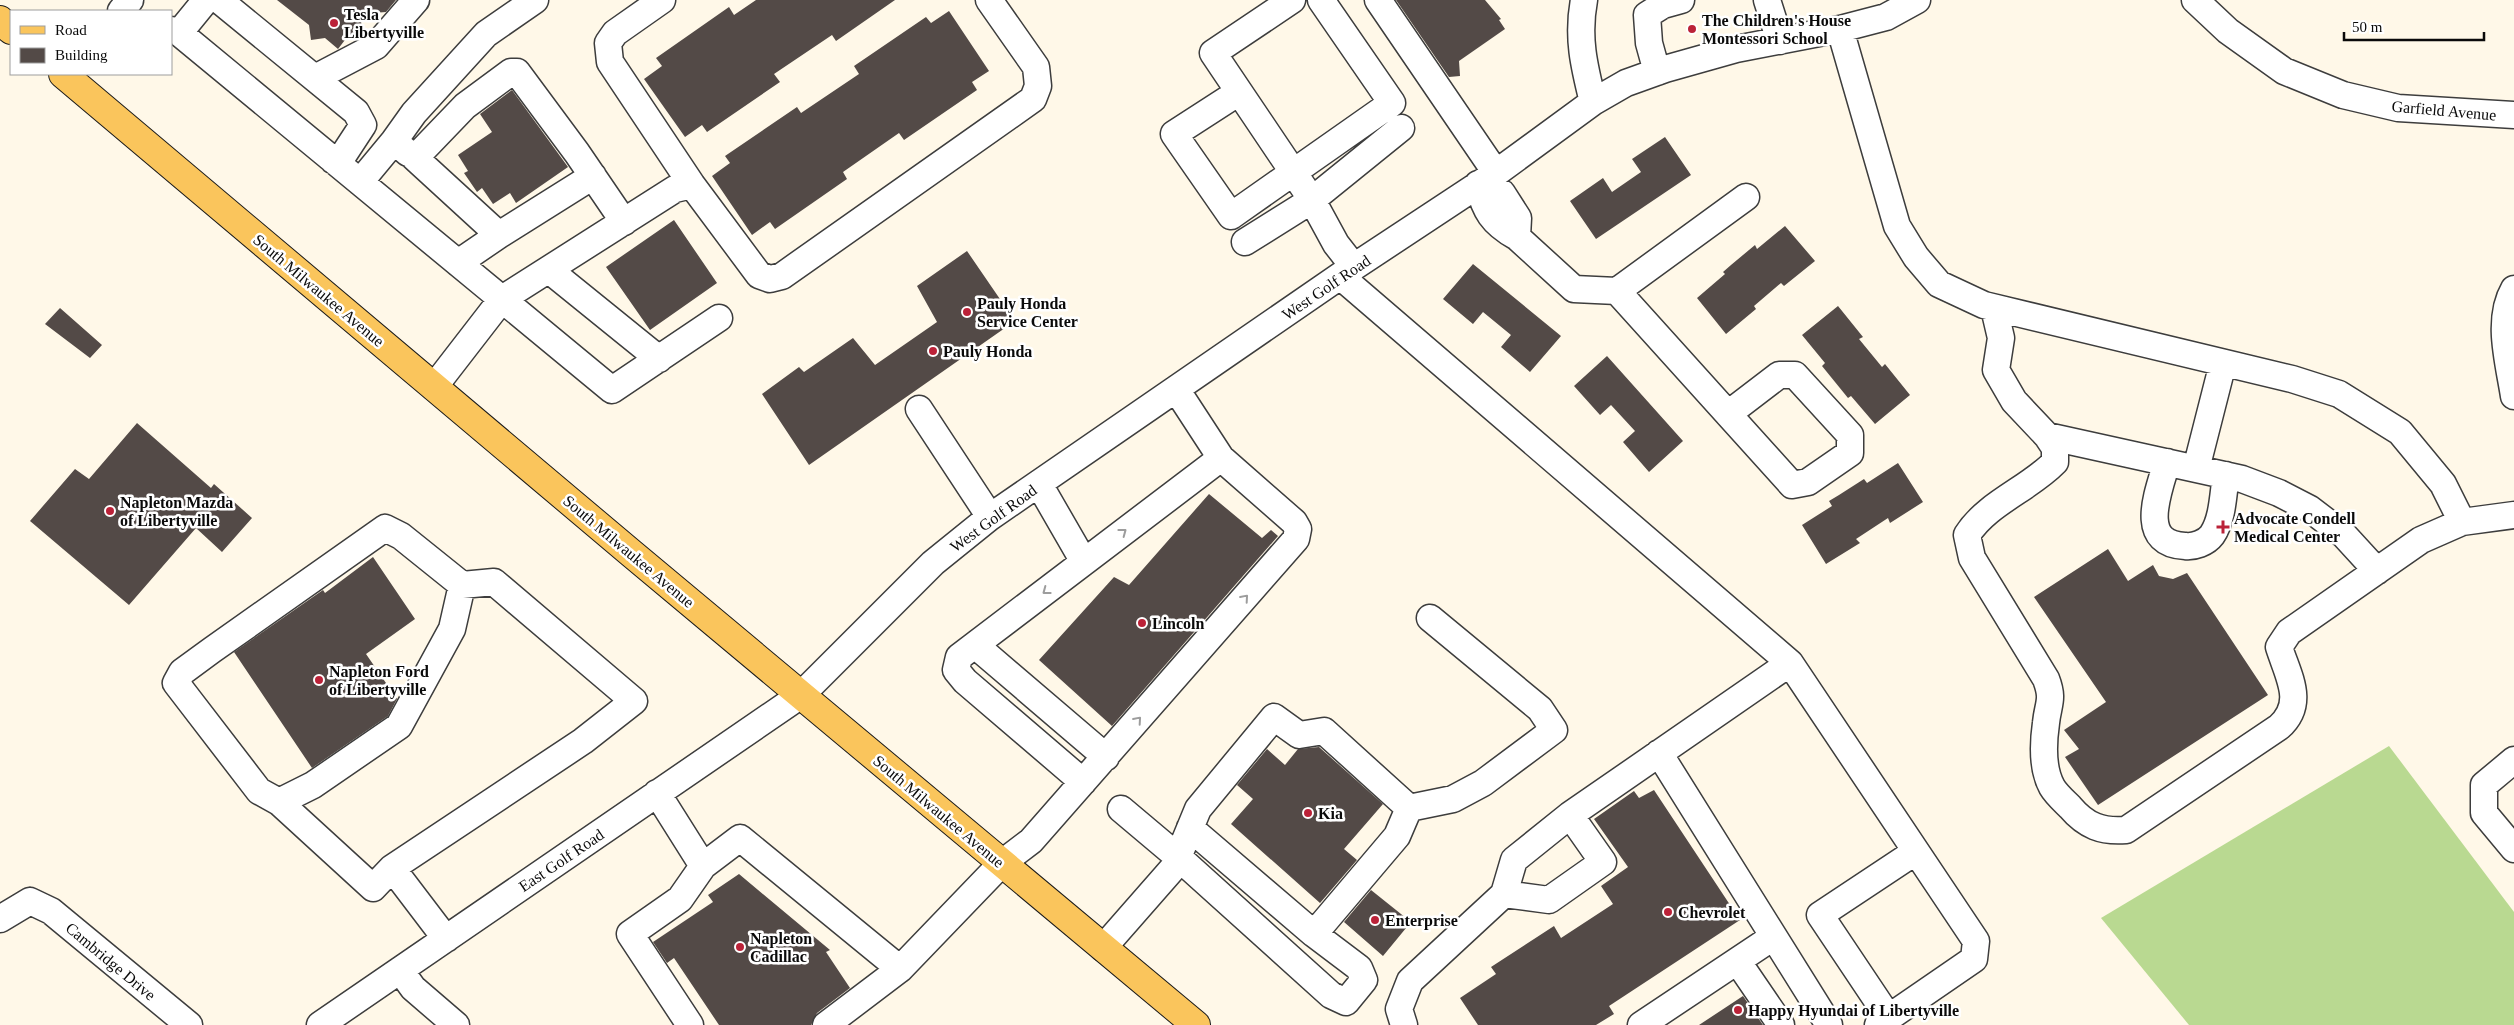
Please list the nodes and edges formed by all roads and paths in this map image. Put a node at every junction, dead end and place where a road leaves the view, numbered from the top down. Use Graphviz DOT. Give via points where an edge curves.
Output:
graph roads {
  1 [pos="206,0"];
  2 [pos="220,0"];
  3 [pos="416,0"];
  4 [pos="509,0"];
  5 [pos="535,0"];
  6 [pos="662,0"];
  7 [pos="989,0"];
  8 [pos="1292,0"];
  9 [pos="1321,0"];
  10 [pos="1378,0"];
  11 [pos="1584,0"];
  12 [pos="1767,0"];
  13 [pos="1917,0"];
  14 [pos="2195,0"];
  15 [pos="1672,2"];
  16 [pos="0,20"];
  17 [pos="10,29"];
  18 [pos="1840,29"];
  19 [pos="174,31"];
  20 [pos="486,34"];
  21 [pos="1780,41"];
  22 [pos="1657,72"];
  23 [pos="67,75"];
  24 [pos="315,78"];
  25 [pos="1239,92"];
  26 [pos="1594,102"];
  27 [pos="2514,115"];
  28 [pos="1400,128"];
  29 [pos="394,142"];
  30 [pos="415,158"];
  31 [pos="334,160"];
  32 [pos="1293,173"];
  33 [pos="592,176"];
  34 [pos="1487,179"];
  35 [pos="360,182"];
  36 [pos="692,185"];
  37 [pos="1746,197"];
  38 [pos="1312,200"];
  39 [pos="624,222"];
  40 [pos="500,235"];
  41 [pos="1245,242"];
  42 [pos="458,263"];
  43 [pos="549,270"];
  44 [pos="1347,272"];
  45 [pos="2514,289"];
  46 [pos="1617,290"];
  47 [pos="502,300"];
  48 [pos="1994,308"];
  49 [pos="719,318"];
  50 [pos="659,359"];
  51 [pos="2223,363"];
  52 [pos="434,387"];
  53 [pos="1176,389"];
  54 [pos="2514,396"];
  55 [pos="919,409"];
  56 [pos="1728,414"];
  57 [pos="2048,436"];
  58 [pos="1221,458"];
  59 [pos="2167,462"];
  60 [pos="2196,469"];
  61 [pos="2226,475"];
  62 [pos="1038,484"];
  63 [pos="2514,515"];
  64 [pos="990,517"];
  65 [pos="2462,522"];
  66 [pos="1084,562"];
  67 [pos="2377,571"];
  68 [pos="462,585"];
  69 [pos="1430,618"];
  70 [pos="967,651"];
  71 [pos="1790,663"];
  72 [pos="801,695"];
  73 [pos="1660,753"];
  74 [pos="1106,757"];
  75 [pos="2514,760"];
  76 [pos="1083,782"];
  77 [pos="657,794"];
  78 [pos="279,802"];
  79 [pos="1409,808"];
  80 [pos="1121,809"];
  81 [pos="1570,815"];
  82 [pos="1190,828"];
  83 [pos="2514,849"];
  84 [pos="1915,852"];
  85 [pos="1178,857"];
  86 [pos="1002,863"];
  87 [pos="703,866"];
  88 [pos="392,868"];
  89 [pos="1504,894"];
  90 [pos="0,919"];
  91 [pos="1314,934"];
  92 [pos="1773,937"];
  93 [pos="446,939"];
  94 [pos="1103,948"];
  95 [pos="1738,962"];
  96 [pos="900,969"];
  97 [pos="400,970"];
  98 [pos="1884,1022"];
  99 [pos="189,1025"];
  100 [pos="320,1025"];
  101 [pos="456,1025"];
  102 [pos="690,1025"];
  103 [pos="826,1025"];
  104 [pos="1196,1025"];
  105 [pos="1404,1025"];
  106 [pos="1642,1025"];
  107 [pos="1781,1025"];
  108 [pos="1829,1025"];
  1 -- 19 [label="street" via="184,27"];
  2 -- 24 [label="street"];
  3 -- 24 [label="street" via="376,46"];
  4 -- 20 [label="street"];
  5 -- 20 [label="street"];
  6 -- 36 [label="street" via="615,33 608,43 608,51 610,62"];
  7 -- 36 [label="street" via="1036,67 1038,86 1033,99 782,276 770,279 759,275"];
  8 -- 25 [label="street" via="1213,53"];
  9 -- 32 [label="street" via="1392,102"];
  10 -- 34 [label="street"];
  11 -- 26 [label="street" via="1579,25"];
  12 -- 21 [label="street"];
  13 -- 18 [label="street, West Golf Road" via="1886,17"];
  14 -- 27 [label="street, Garfield Avenue" via="2228,31 2284,72 2343,95 2398,108"];
  15 -- 22 [label="street" via="1647,15 1648,43"];
  16 -- 17 [label="main road"];
  18 -- 21 [label="street, West Golf Road"];
  18 -- 48 [label="street" via="1897,226 1916,257 1939,284"];
  19 -- 31 [label="street"];
  20 -- 29 [label="street" via="414,113"];
  21 -- 22 [label="street, West Golf Road" via="1736,49"];
  22 -- 26 [label="street, West Golf Road" via="1626,83"];
  23 -- 52 [label="main road, South Milwaukee Avenue"];
  24 -- 31 [label="street" via="356,112 363,125 344,154"];
  25 -- 32 [label="street"];
  25 -- 32 [label="street" via="1174,134 1230,216"];
  26 -- 34 [label="street, West Golf Road"];
  28 -- 38 [label="street"];
  29 -- 30 [label="street"];
  29 -- 35 [label="street"];
  30 -- 33 [label="street" via="465,106 511,72 517,72"];
  30 -- 40 [label="street"];
  31 -- 35 [label="street"];
  32 -- 38 [label="street"];
  33 -- 39 [label="street"];
  33 -- 40 [label="street"];
  34 -- 44 [label="street, West Golf Road"];
  34 -- 46 [label="street" via="1484,208 1502,229 1517,237 1574,289"];
  35 -- 42 [label="street"];
  36 -- 39 [label="street" via="676,189"];
  37 -- 46 [label="street"];
  38 -- 41 [label="street"];
  38 -- 44 [label="street"];
  39 -- 43 [label="street"];
  40 -- 42 [label="street"];
  42 -- 47 [label="street"];
  43 -- 47 [label="street"];
  43 -- 50 [label="street"];
  44 -- 53 [label="street, West Golf Road"];
  44 -- 71 [label="street"];
  45 -- 54 [label="street" via="2504,335"];
  46 -- 56 [label="street"];
  47 -- 50 [label="street" via="612,390"];
  47 -- 52 [label="street"];
  48 -- 51 [label="street"];
  48 -- 57 [label="street" via="2001,338 1996,370 2014,401"];
  49 -- 50 [label="street"];
  51 -- 60 [label="street"];
  51 -- 65 [label="street" via="2339,394 2400,432 2443,484"];
  52 -- 72 [label="main road, South Milwaukee Avenue"];
  53 -- 58 [label="street"];
  53 -- 62 [label="street, West Golf Road"];
  55 -- 64 [label="street"];
  56 -- 56 [label="street" via="1792,485 1808,482 1850,453 1850,435 1795,374 1779,375"];
  57 -- 59 [label="street"];
  57 -- 67 [label="street" via="2055,448 2055,462 2041,477 1976,521 1967,535 1972,558 2046,679 2052,695 2046,724 2044,762 2052,788 2076,815 2093,828 2110,832 2126,830 2288,718 2294,701 2280,647 2284,638"];
  66 -- 58 [label="street, one-way"];
  74 -- 58 [label="street, one-way" via="1296,538 1298,529 1294,522"];
  59 -- 60 [label="street"];
  59 -- 61 [label="street" via="2153,512 2155,529 2169,543 2197,546 2210,537 2217,526"];
  60 -- 61 [label="street"];
  61 -- 67 [label="street" via="2280,493 2310,509 2344,535"];
  62 -- 64 [label="street, West Golf Road"];
  62 -- 66 [label="street"];
  63 -- 65 [label="street"];
  64 -- 72 [label="street, West Golf Road" via="933,563"];
  65 -- 67 [label="street" via="2426,537"];
  66 -- 70 [label="street, one-way"];
  68 -- 78 [label="street" via="452,629 399,726 313,785"];
  68 -- 78 [label="street" via="401,536 385,528 182,672 176,683 259,791"];
  68 -- 88 [label="street" via="494,582 634,702 583,741"];
  69 -- 79 [label="street" via="1540,709 1554,730 1483,784 1453,799"];
  70 -- 74 [label="street"];
  70 -- 76 [label="street" via="956,670 965,681"];
  71 -- 73 [label="street"];
  71 -- 84 [label="street"];
  72 -- 77 [label="street, East Golf Road"];
  72 -- 86 [label="main road, South Milwaukee Avenue"];
  73 -- 81 [label="street"];
  73 -- 92 [label="street"];
  74 -- 76 [label="street"];
  75 -- 83 [label="street" via="2484,785 2484,813"];
  76 -- 86 [label="street" via="1031,841"];
  77 -- 87 [label="street"];
  77 -- 93 [label="street, East Golf Road"];
  78 -- 88 [label="street" via="373,888"];
  79 -- 82 [label="street" via="1324,731 1299,735 1274,717 1198,810"];
  79 -- 91 [label="street" via="1397,836"];
  80 -- 85 [label="street"];
  81 -- 89 [label="street" via="1514,860"];
  81 -- 89 [label="street" via="1603,862 1549,900"];
  82 -- 85 [label="street"];
  82 -- 91 [label="street"];
  84 -- 98 [label="street" via="1976,942 1974,959"];
  84 -- 98 [label="street" via="1820,915"];
  85 -- 91 [label="street" via="1331,996 1346,1002 1364,980 1359,968"];
  85 -- 94 [label="street" via="1174,867"];
  86 -- 94 [label="main road, South Milwaukee Avenue"];
  86 -- 96 [label="street"];
  87 -- 96 [label="street" via="740,838"];
  87 -- 102 [label="street" via="680,899 630,934"];
  88 -- 93 [label="street"];
  89 -- 105 [label="street" via="1410,980 1399,1009"];
  90 -- 99 [label="street, Cambridge Drive" via="31,895"];
  92 -- 95 [label="street"];
  92 -- 108 [label="street"];
  93 -- 97 [label="street, East Golf Road"];
  94 -- 104 [label="main road, South Milwaukee Avenue"];
  95 -- 106 [label="street"];
  95 -- 107 [label="street"];
  96 -- 103 [label="street"];
  97 -- 100 [label="street, East Golf Road"];
  97 -- 101 [label="street" via="413,988"];
}
